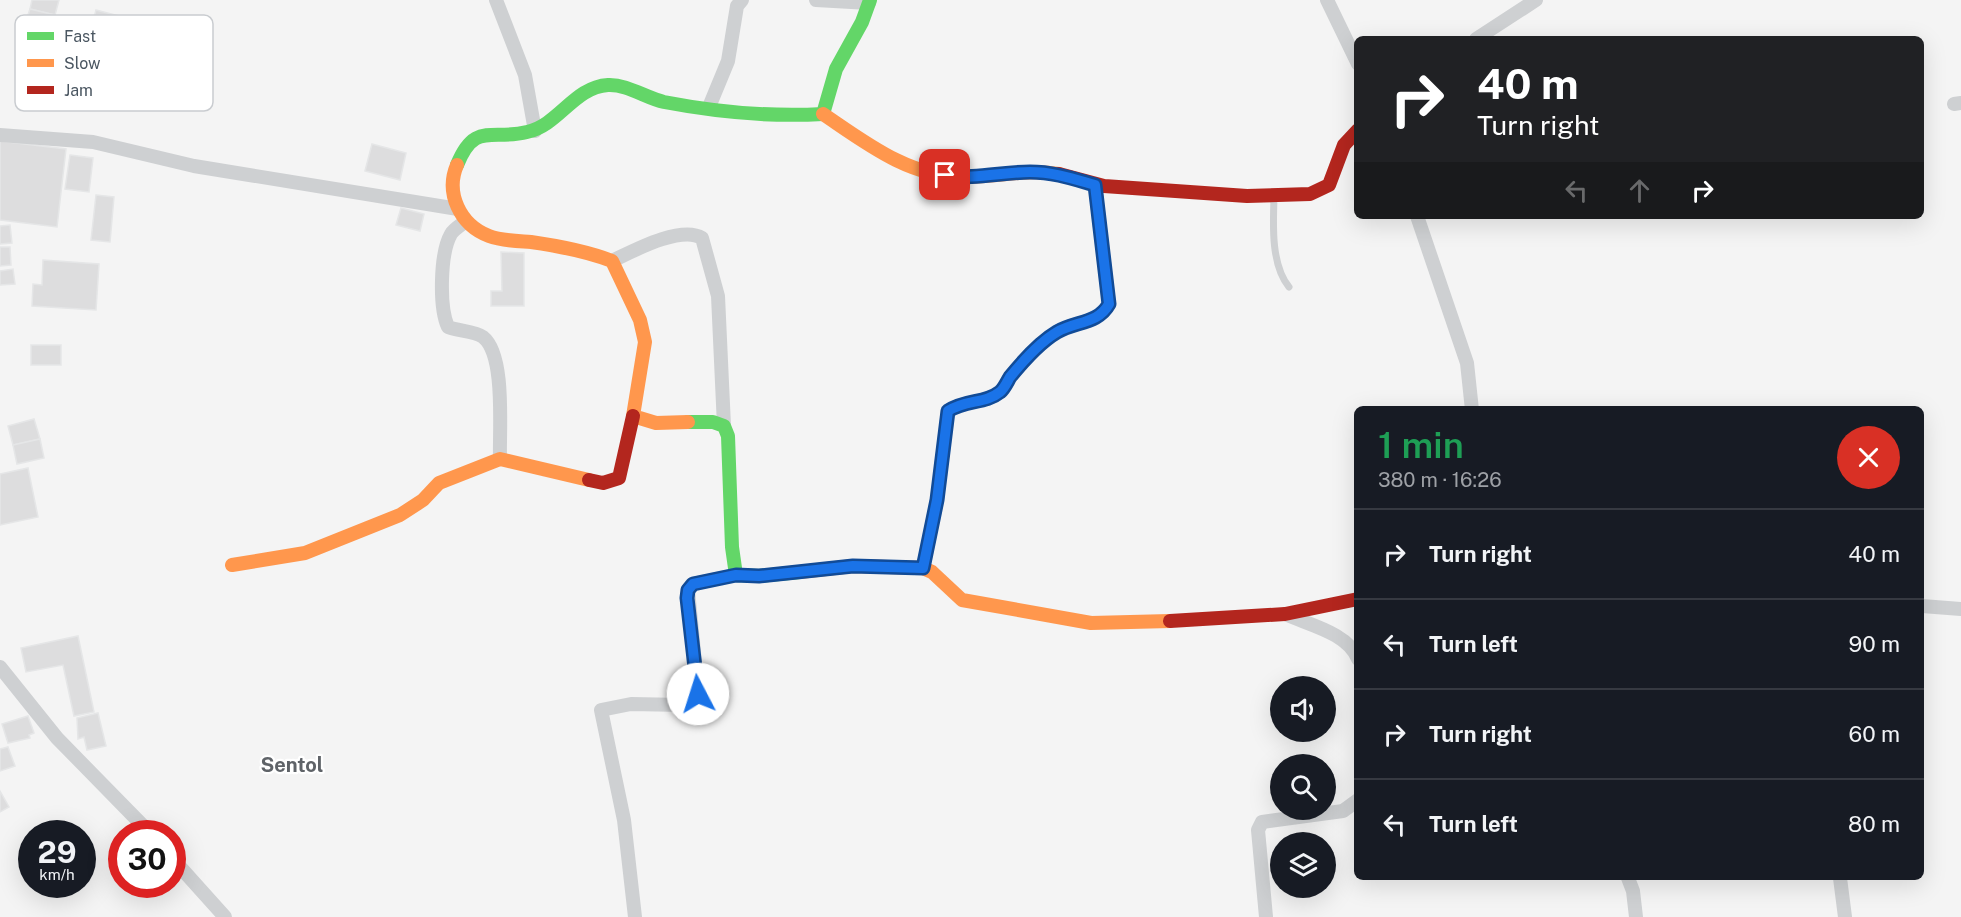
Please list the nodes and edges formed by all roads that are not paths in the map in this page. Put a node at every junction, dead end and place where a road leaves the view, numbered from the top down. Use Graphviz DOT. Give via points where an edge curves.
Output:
graph roads {
  1 [pos="496,0"];
  2 [pos="742,0"];
  3 [pos="816,0"];
  4 [pos="1327,0"];
  5 [pos="1536,0"];
  6 [pos="870,2"];
  7 [pos="1481,36"];
  8 [pos="1354,56"];
  9 [pos="709,107"];
  10 [pos="823,114"];
  11 [pos="535,131"];
  12 [pos="1354,134"];
  13 [pos="0,135"];
  14 [pos="1095,185"];
  15 [pos="1274,195"];
  16 [pos="458,209"];
  17 [pos="1418,219"];
  18 [pos="466,221"];
  19 [pos="612,261"];
  20 [pos="1289,287"];
  21 [pos="1472,406"];
  22 [pos="633,416"];
  23 [pos="724,426"];
  24 [pos="500,459"];
  25 [pos="232,565"];
  26 [pos="923,568"];
  27 [pos="736,575"];
  28 [pos="1354,600"];
  29 [pos="1924,606"];
  30 [pos="1961,609"];
  31 [pos="1285,614"];
  32 [pos="1354,653"];
  33 [pos="0,667"];
  34 [pos="1354,803"];
  35 [pos="137,820"];
  36 [pos="186,874"];
  37 [pos="1628,880"];
  38 [pos="1840,880"];
  39 [pos="225,917"];
  40 [pos="635,917"];
  41 [pos="1266,917"];
  42 [pos="1636,917"];
  43 [pos="1845,917"];
  1 -- 11 [label="street" via="525,75"];
  2 -- 9 [label="street" via="737,6 723,80"];
  3 -- 6 [label="street"];
  4 -- 8 [label="street"];
  5 -- 7 [label="street"];
  6 -- 10 [label="street" via="864,22 833,77"];
  9 -- 10 [label="street" via="796,117"];
  9 -- 11 [label="street" via="646,97 613,84 598,85 586,90"];
  10 -- 14 [label="street" via="902,163 929,172 961,178 1056,173"];
  11 -- 16 [label="street" via="479,135 468,142 450,185"];
  12 -- 15 [label="street" via="1342,144 1334,180 1324,190"];
  13 -- 16 [label="street" via="93,142 194,166"];
  14 -- 15 [label="street"];
  14 -- 26 [label="street" via="1109,304 1093,320 1058,332 1040,346 1000,392 981,401 960,403 948,411 937,500"];
  15 -- 20 [label="lane" via="1278,261 1282,279"];
  16 -- 18 [label="street"];
  17 -- 21 [label="street" via="1467,363"];
  18 -- 19 [label="street" via="488,236 578,249"];
  18 -- 24 [label="street" via="452,232 446,246 441,297 444,319 448,327 481,335 490,343 498,364"];
  19 -- 22 [label="street" via="640,320 645,342"];
  19 -- 23 [label="street" via="653,242 691,234 702,238 718,296"];
  22 -- 23 [label="street" via="657,423 713,422"];
  22 -- 24 [label="street" via="619,478 613,482"];
  23 -- 27 [label="street" via="728,436"];
  24 -- 25 [label="street" via="439,483 400,515 305,554"];
  26 -- 27 [label="street" via="853,566"];
  26 -- 31 [label="street" via="962,600 1091,623"];
  27 -- 40 [label="street" via="693,584 688,590 698,694 693,702 631,704 601,710 624,820"];
  28 -- 31 [label="street"];
  29 -- 30 [label="street"];
  31 -- 32 [label="street" via="1346,641"];
  33 -- 35 [label="street" via="57,738"];
  34 -- 41 [label="street" via="1343,811 1262,822 1258,830"];
  36 -- 39 [label="street"];
  37 -- 42 [label="street"];
  38 -- 43 [label="street"];
}
